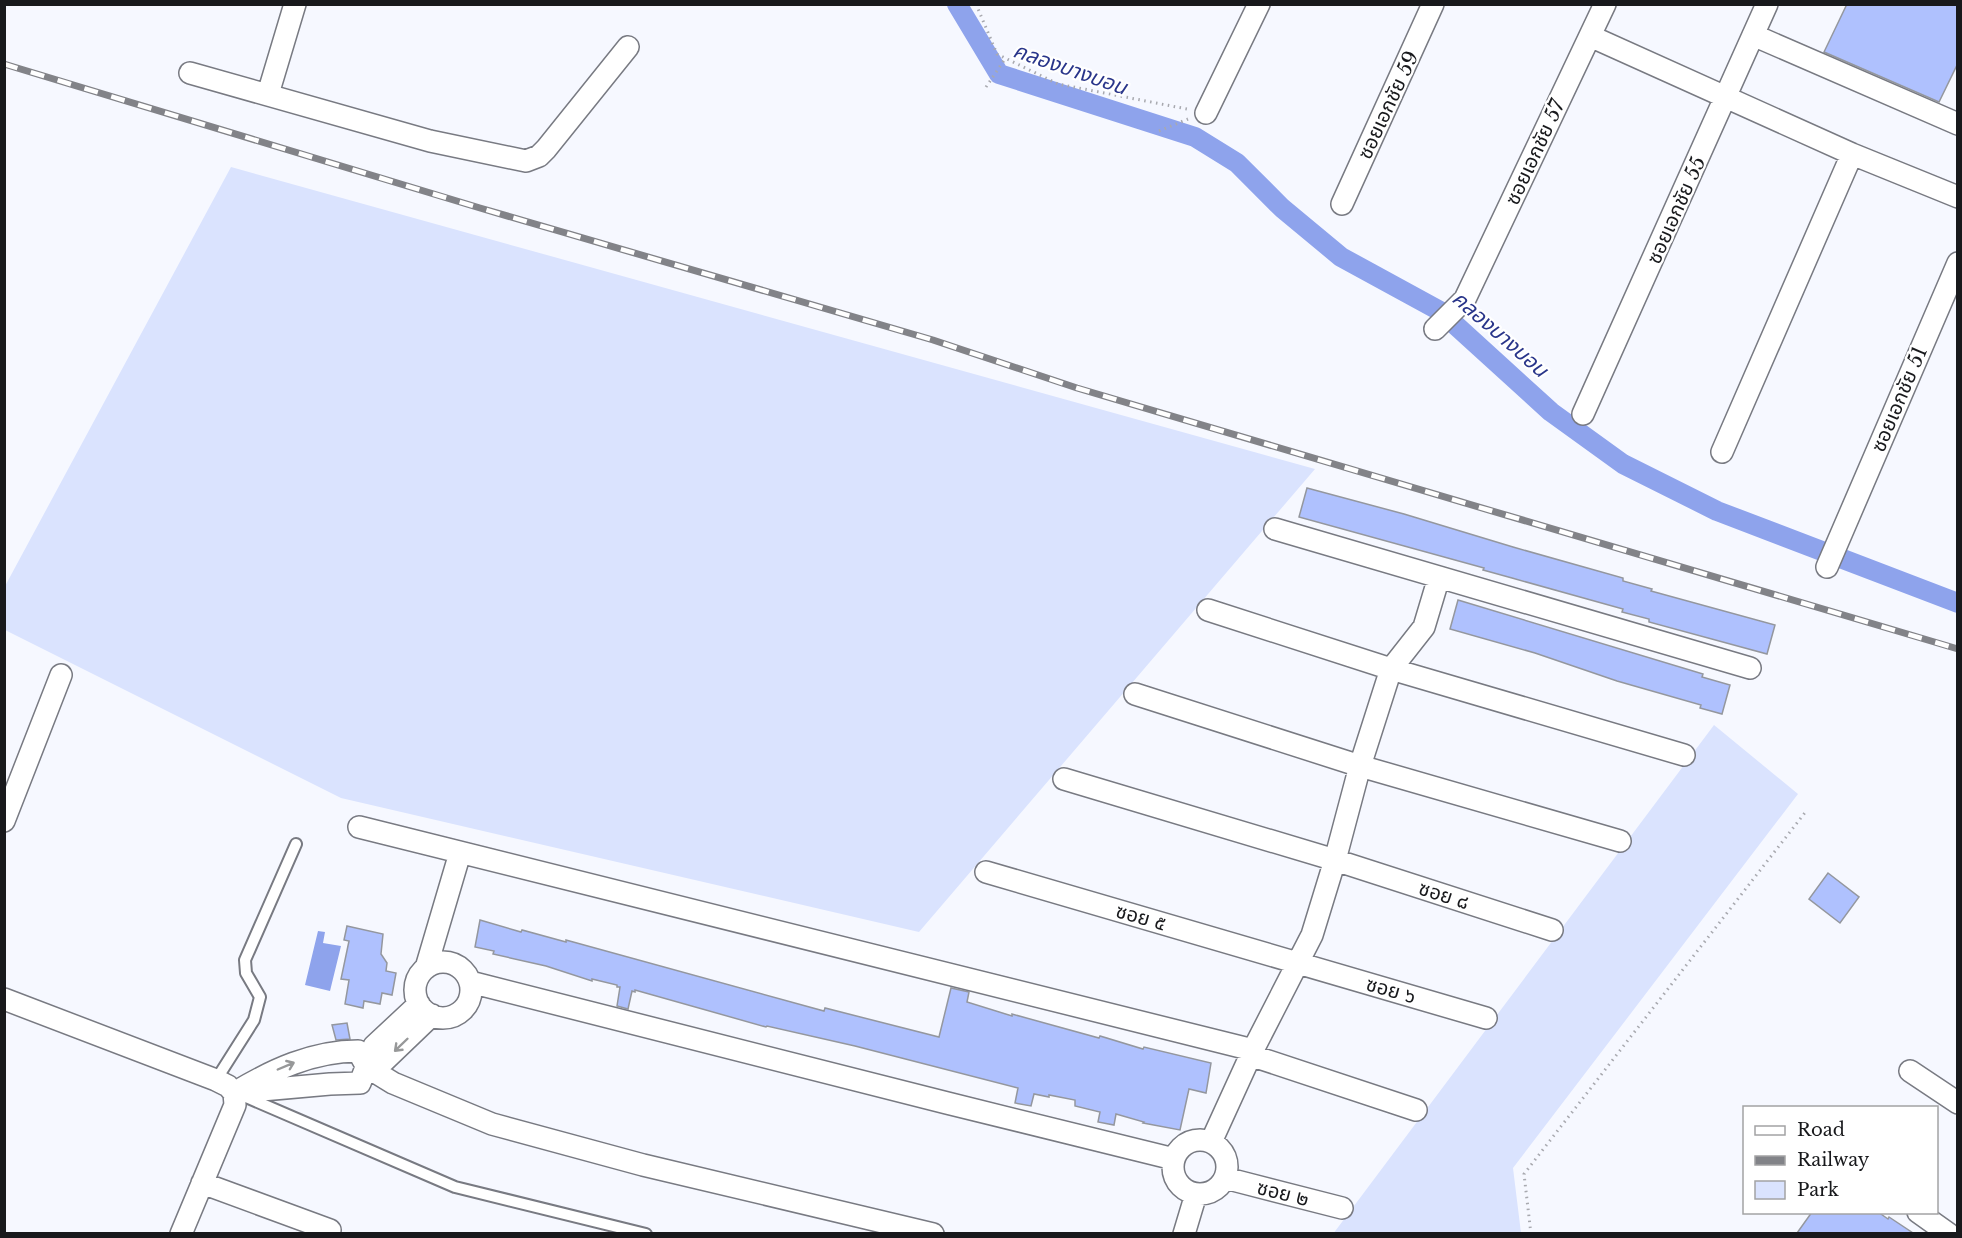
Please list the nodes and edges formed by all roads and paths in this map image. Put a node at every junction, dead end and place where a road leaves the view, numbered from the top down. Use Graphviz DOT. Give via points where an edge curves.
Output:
graph roads {
  1 [pos="295,4"];
  2 [pos="976,4"];
  3 [pos="1258,4"];
  4 [pos="1433,4"];
  5 [pos="1605,4"];
  6 [pos="1767,4"];
  7 [pos="1753,35"];
  8 [pos="1590,36"];
  9 [pos="628,46"];
  10 [pos="1005,58"];
  11 [pos="190,73"];
  12 [pos="986,87"];
  13 [pos="268,94"];
  14 [pos="1727,98"];
  15 [pos="1206,113"];
  16 [pos="1958,124"];
  17 [pos="1159,131"];
  18 [pos="1852,154"];
  19 [pos="1958,197"];
  20 [pos="1342,204"];
  21 [pos="1958,263"];
  22 [pos="1436,329"];
  23 [pos="1583,414"];
  24 [pos="1722,452"];
  25 [pos="1275,529"];
  26 [pos="1827,567"];
  27 [pos="1439,577"];
  28 [pos="1208,610"];
  29 [pos="1750,668"];
  30 [pos="1391,669"];
  31 [pos="61,675"];
  32 [pos="1135,694"];
  33 [pos="1684,755"];
  34 [pos="1360,766"];
  35 [pos="1065,779"];
  36 [pos="1807,810"];
  37 [pos="4,820"];
  38 [pos="359,827"];
  39 [pos="1620,841"];
  40 [pos="296,844"];
  41 [pos="460,853"];
  42 [pos="1335,860"];
  43 [pos="986,872"];
  44 [pos="1552,930"];
  45 [pos="1297,962"];
  46 [pos="426,968"];
  47 [pos="470,982"];
  48 [pos="4,999"];
  49 [pos="425,1010"];
  50 [pos="1486,1018"];
  51 [pos="1252,1053"];
  52 [pos="367,1067"];
  53 [pos="1910,1071"];
  54 [pos="216,1080"];
  55 [pos="234,1093"];
  56 [pos="1958,1103"];
  57 [pos="1416,1110"];
  58 [pos="1211,1142"];
  59 [pos="1174,1159"];
  60 [pos="1225,1178"];
  61 [pos="202,1183"];
  62 [pos="1196,1194"];
  63 [pos="1342,1208"];
  64 [pos="1921,1214"];
  65 [pos="330,1230"];
  66 [pos="181,1233"];
  67 [pos="646,1233"];
  68 [pos="933,1233"];
  69 [pos="1184,1233"];
  70 [pos="1531,1233"];
  71 [pos="1949,1233"];
  1 -- 13 [label="street"];
  2 -- 10 [label="path" via="997,54"];
  3 -- 15 [label="street"];
  4 -- 20 [label="street, ซอยเอกชัย 59"];
  5 -- 8 [label="street, ซอยเอกชัย 57"];
  6 -- 7 [label="street, ซอยเอกชัย 55"];
  7 -- 14 [label="street, ซอยเอกชัย 55"];
  7 -- 16 [label="street"];
  8 -- 14 [label="street"];
  8 -- 22 [label="street, ซอยเอกชัย 57" via="1465,299"];
  9 -- 13 [label="street" via="546,149 526,161 430,141"];
  10 -- 12 [label="path"];
  10 -- 15 [label="path" via="1058,84"];
  11 -- 13 [label="street"];
  14 -- 18 [label="street"];
  14 -- 23 [label="street, ซอยเอกชัย 55"];
  15 -- 17 [label="path"];
  18 -- 19 [label="street"];
  18 -- 24 [label="street"];
  21 -- 26 [label="street, ซอยเอกชัย 51"];
  25 -- 27 [label="street"];
  27 -- 29 [label="street"];
  27 -- 30 [label="street" via="1424,627"];
  28 -- 30 [label="street"];
  30 -- 33 [label="street"];
  30 -- 34 [label="street"];
  31 -- 37 [label="street"];
  32 -- 34 [label="street"];
  34 -- 39 [label="street"];
  34 -- 42 [label="street"];
  35 -- 42 [label="street, ซอย ๘"];
  36 -- 70 [label="path" via="1524,1174"];
  38 -- 41 [label="street"];
  40 -- 54 [label="lane" via="245,960 246,973 260,997 254,1020"];
  41 -- 46 [label="street"];
  41 -- 51 [label="street"];
  42 -- 44 [label="street, ซอย ๘"];
  42 -- 45 [label="street" via="1312,935"];
  43 -- 45 [label="street, ซอย ๕"];
  45 -- 50 [label="street, ซอย ๖"];
  45 -- 51 [label="street"];
  46 -- 47 [label="street" via="440,962 450,963"];
  46 -- 49 [label="street" via="417,978 415,988"];
  47 -- 49 [label="street" via="472,991 459,1012 446,1018"];
  47 -- 59 [label="street"];
  48 -- 54 [label="street"];
  49 -- 52 [label="street" via="384,1061"];
  51 -- 57 [label="street"];
  51 -- 58 [label="street"];
  52 -- 55 [label="street" via="360,1083"];
  55 -- 52 [label="street, one-way" via="297,1062 340,1051 357,1051"];
  52 -- 68 [label="street" via="393,1083 492,1124 643,1165"];
  53 -- 56 [label="street"];
  54 -- 55 [label="street"];
  55 -- 61 [label="street" via="235,1105"];
  55 -- 67 [label="lane" via="455,1187"];
  58 -- 59 [label="street" via="1189,1143"];
  58 -- 60 [label="street" via="1226,1160"];
  59 -- 62 [label="street" via="1178,1182"];
  60 -- 62 [label="street" via="1212,1191"];
  60 -- 63 [label="street, ซอย ๒"];
  61 -- 65 [label="street"];
  61 -- 66 [label="street"];
  62 -- 69 [label="street"];
  64 -- 71 [label="street"];
}
